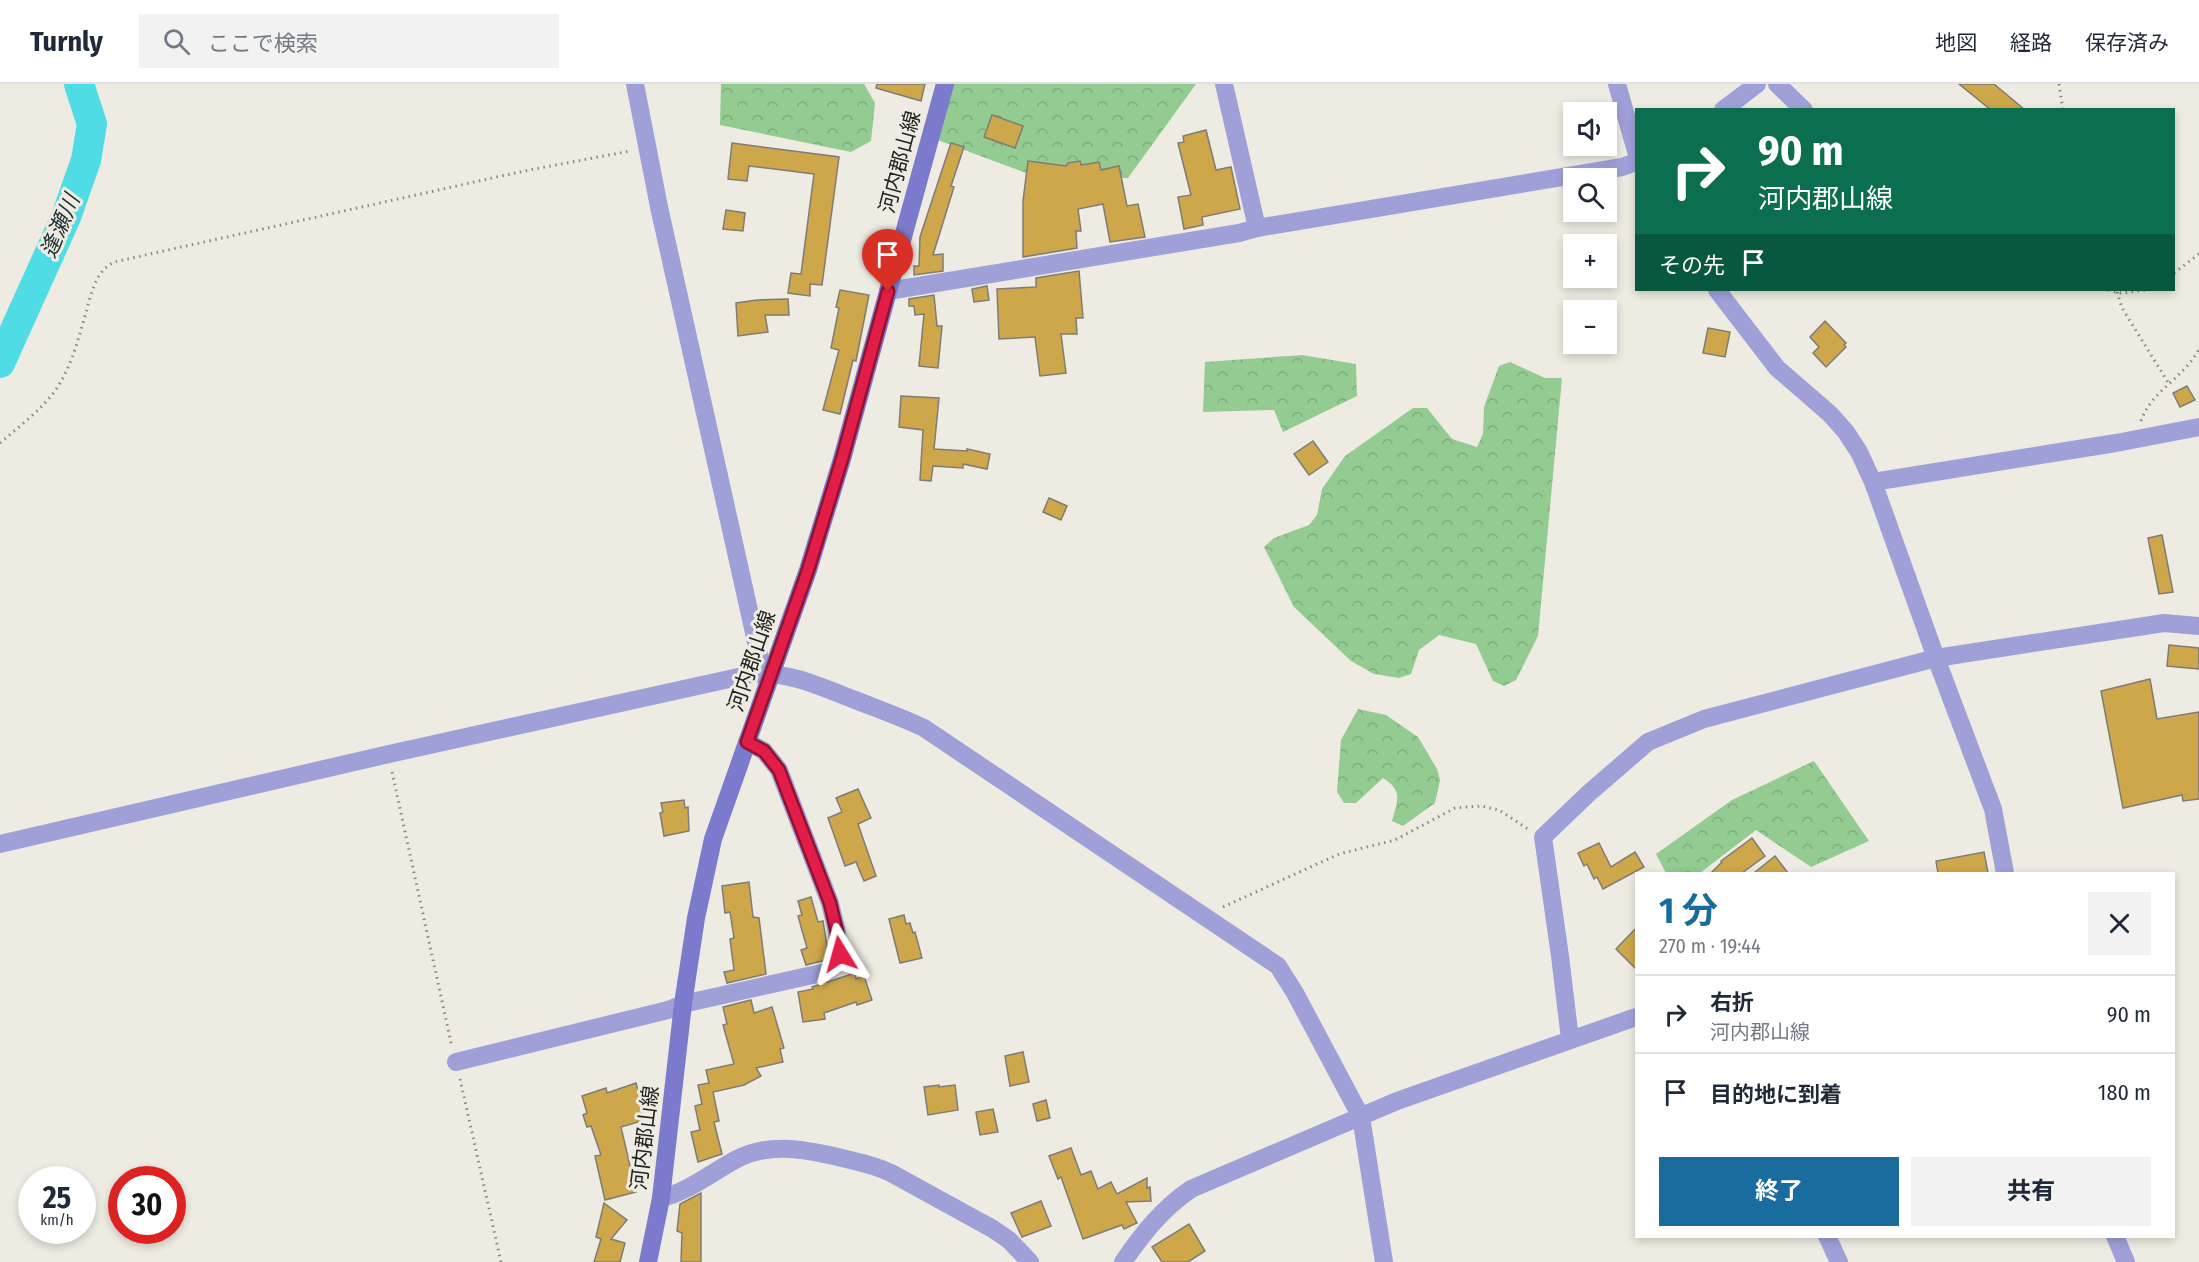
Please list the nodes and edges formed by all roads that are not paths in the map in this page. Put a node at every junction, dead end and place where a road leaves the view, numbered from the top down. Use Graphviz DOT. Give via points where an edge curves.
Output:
graph roads {
  1 [pos="634,84"];
  2 [pos="945,84"];
  3 [pos="1224,84"];
  4 [pos="1617,84"];
  5 [pos="1757,84"];
  6 [pos="1777,84"];
  7 [pos="1726,108"];
  8 [pos="1802,108"];
  9 [pos="1635,147"];
  10 [pos="1635,162"];
  11 [pos="1257,228"];
  12 [pos="888,291"];
  13 [pos="1718,291"];
  14 [pos="2199,427"];
  15 [pos="1873,482"];
  16 [pos="2199,626"];
  17 [pos="1936,658"];
  18 [pos="767,673"];
  19 [pos="747,742"];
  20 [pos="0,844"];
  21 [pos="2005,872"];
  22 [pos="683,1004"];
  23 [pos="1635,1017"];
  24 [pos="1570,1039"];
  25 [pos="456,1062"];
  26 [pos="1361,1117"];
  27 [pos="661,1198"];
  28 [pos="1828,1238"];
  29 [pos="2116,1238"];
  30 [pos="648,1262"];
  31 [pos="1030,1262"];
  32 [pos="1123,1262"];
  33 [pos="1384,1262"];
  34 [pos="1839,1262"];
  35 [pos="2126,1262"];
  1 -- 18 [label="street"];
  2 -- 12 [label="main road, 河内郡山線"];
  3 -- 11 [label="street"];
  4 -- 9 [label="street"];
  5 -- 7 [label="street"];
  6 -- 8 [label="street"];
  10 -- 11 [label="street"];
  11 -- 12 [label="street"];
  12 -- 18 [label="main road, 河内郡山線" via="808,570"];
  13 -- 15 [label="street" via="1777,368 1846,432"];
  14 -- 15 [label="street"];
  15 -- 17 [label="street"];
  16 -- 17 [label="street" via="2164,623"];
  17 -- 21 [label="street" via="1993,809"];
  17 -- 24 [label="street" via="1739,708 1661,736 1648,742 1543,837"];
  18 -- 19 [label="main road, 河内郡山線"];
  18 -- 20 [label="street" via="389,754"];
  18 -- 26 [label="street" via="798,678 924,728 1278,966"];
  19 -- 22 [label="main road, 河内郡山線" via="713,839"];
  19 -- 22 [label="street" via="764,751 779,770 830,903 840,954 826,972"];
  22 -- 25 [label="street"];
  22 -- 27 [label="main road, 河内郡山線"];
  23 -- 24 [label="street"];
  24 -- 26 [label="street"];
  26 -- 32 [label="street" via="1191,1189 1162,1211"];
  26 -- 33 [label="street"];
  27 -- 30 [label="main road, 河内郡山線"];
  27 -- 31 [label="street" via="758,1151 807,1150 874,1165 961,1210 1009,1240"];
  28 -- 34 [label="street"];
  29 -- 35 [label="street"];
}
